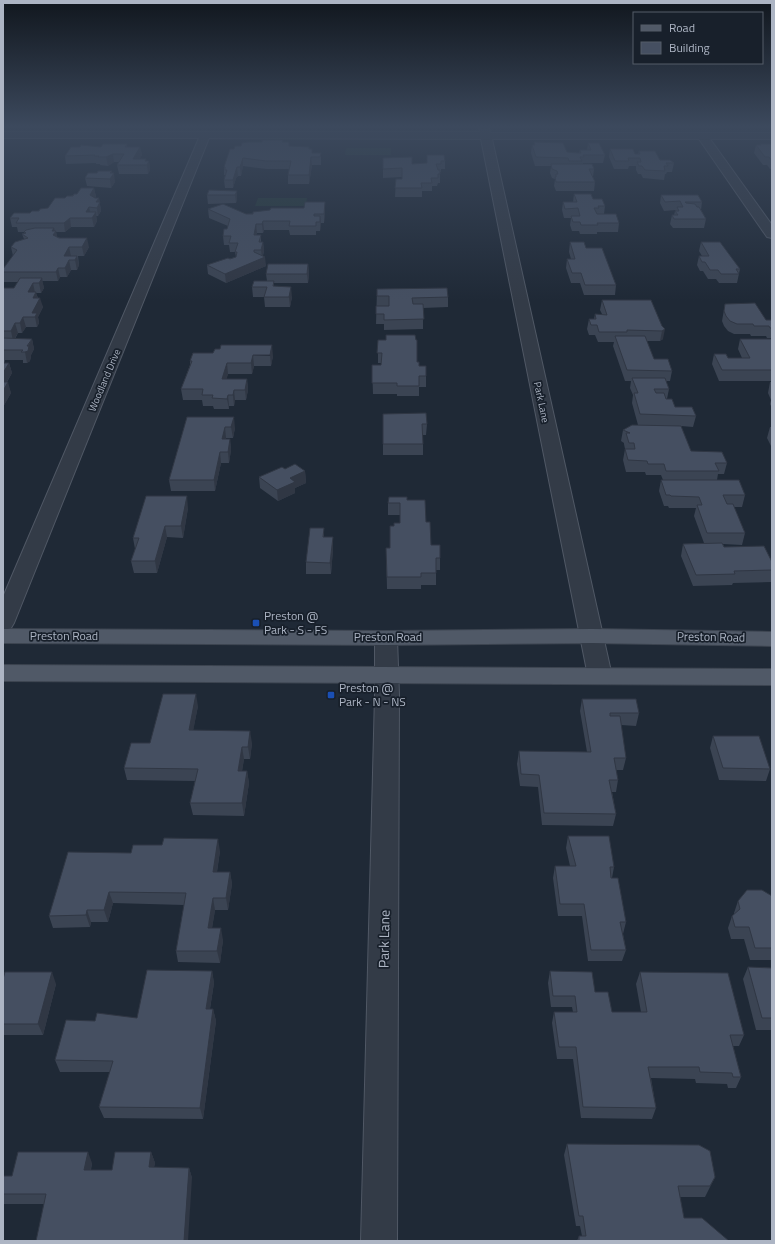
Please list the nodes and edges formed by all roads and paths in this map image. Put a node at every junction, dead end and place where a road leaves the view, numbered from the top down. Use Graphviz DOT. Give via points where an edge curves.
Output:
graph roads {
  1 [pos="185,185"];
  2 [pos="496,185"];
  3 [pos="737,185"];
  4 [pos="772,234"];
  5 [pos="3,624"];
  6 [pos="3,636"];
  7 [pos="592,636"];
  8 [pos="386,638"];
  9 [pos="772,638"];
  10 [pos="3,673"];
  11 [pos="387,676"];
  12 [pos="600,676"];
  13 [pos="772,677"];
  14 [pos="379,1241"];
  1 -- 5 [label="street, Woodland Drive"];
  2 -- 7 [label="street, Park Lane"];
  3 -- 4 [label="street"];
  6 -- 8 [label="main road, Preston Road"];
  7 -- 8 [label="main road, Preston Road"];
  7 -- 9 [label="main road, Preston Road"];
  7 -- 12 [label="street, Park Lane"];
  8 -- 11 [label="street, Park Lane"];
  10 -- 11 [label="main road"];
  11 -- 12 [label="main road"];
  11 -- 14 [label="street, Park Lane"];
  12 -- 13 [label="main road"];
}
